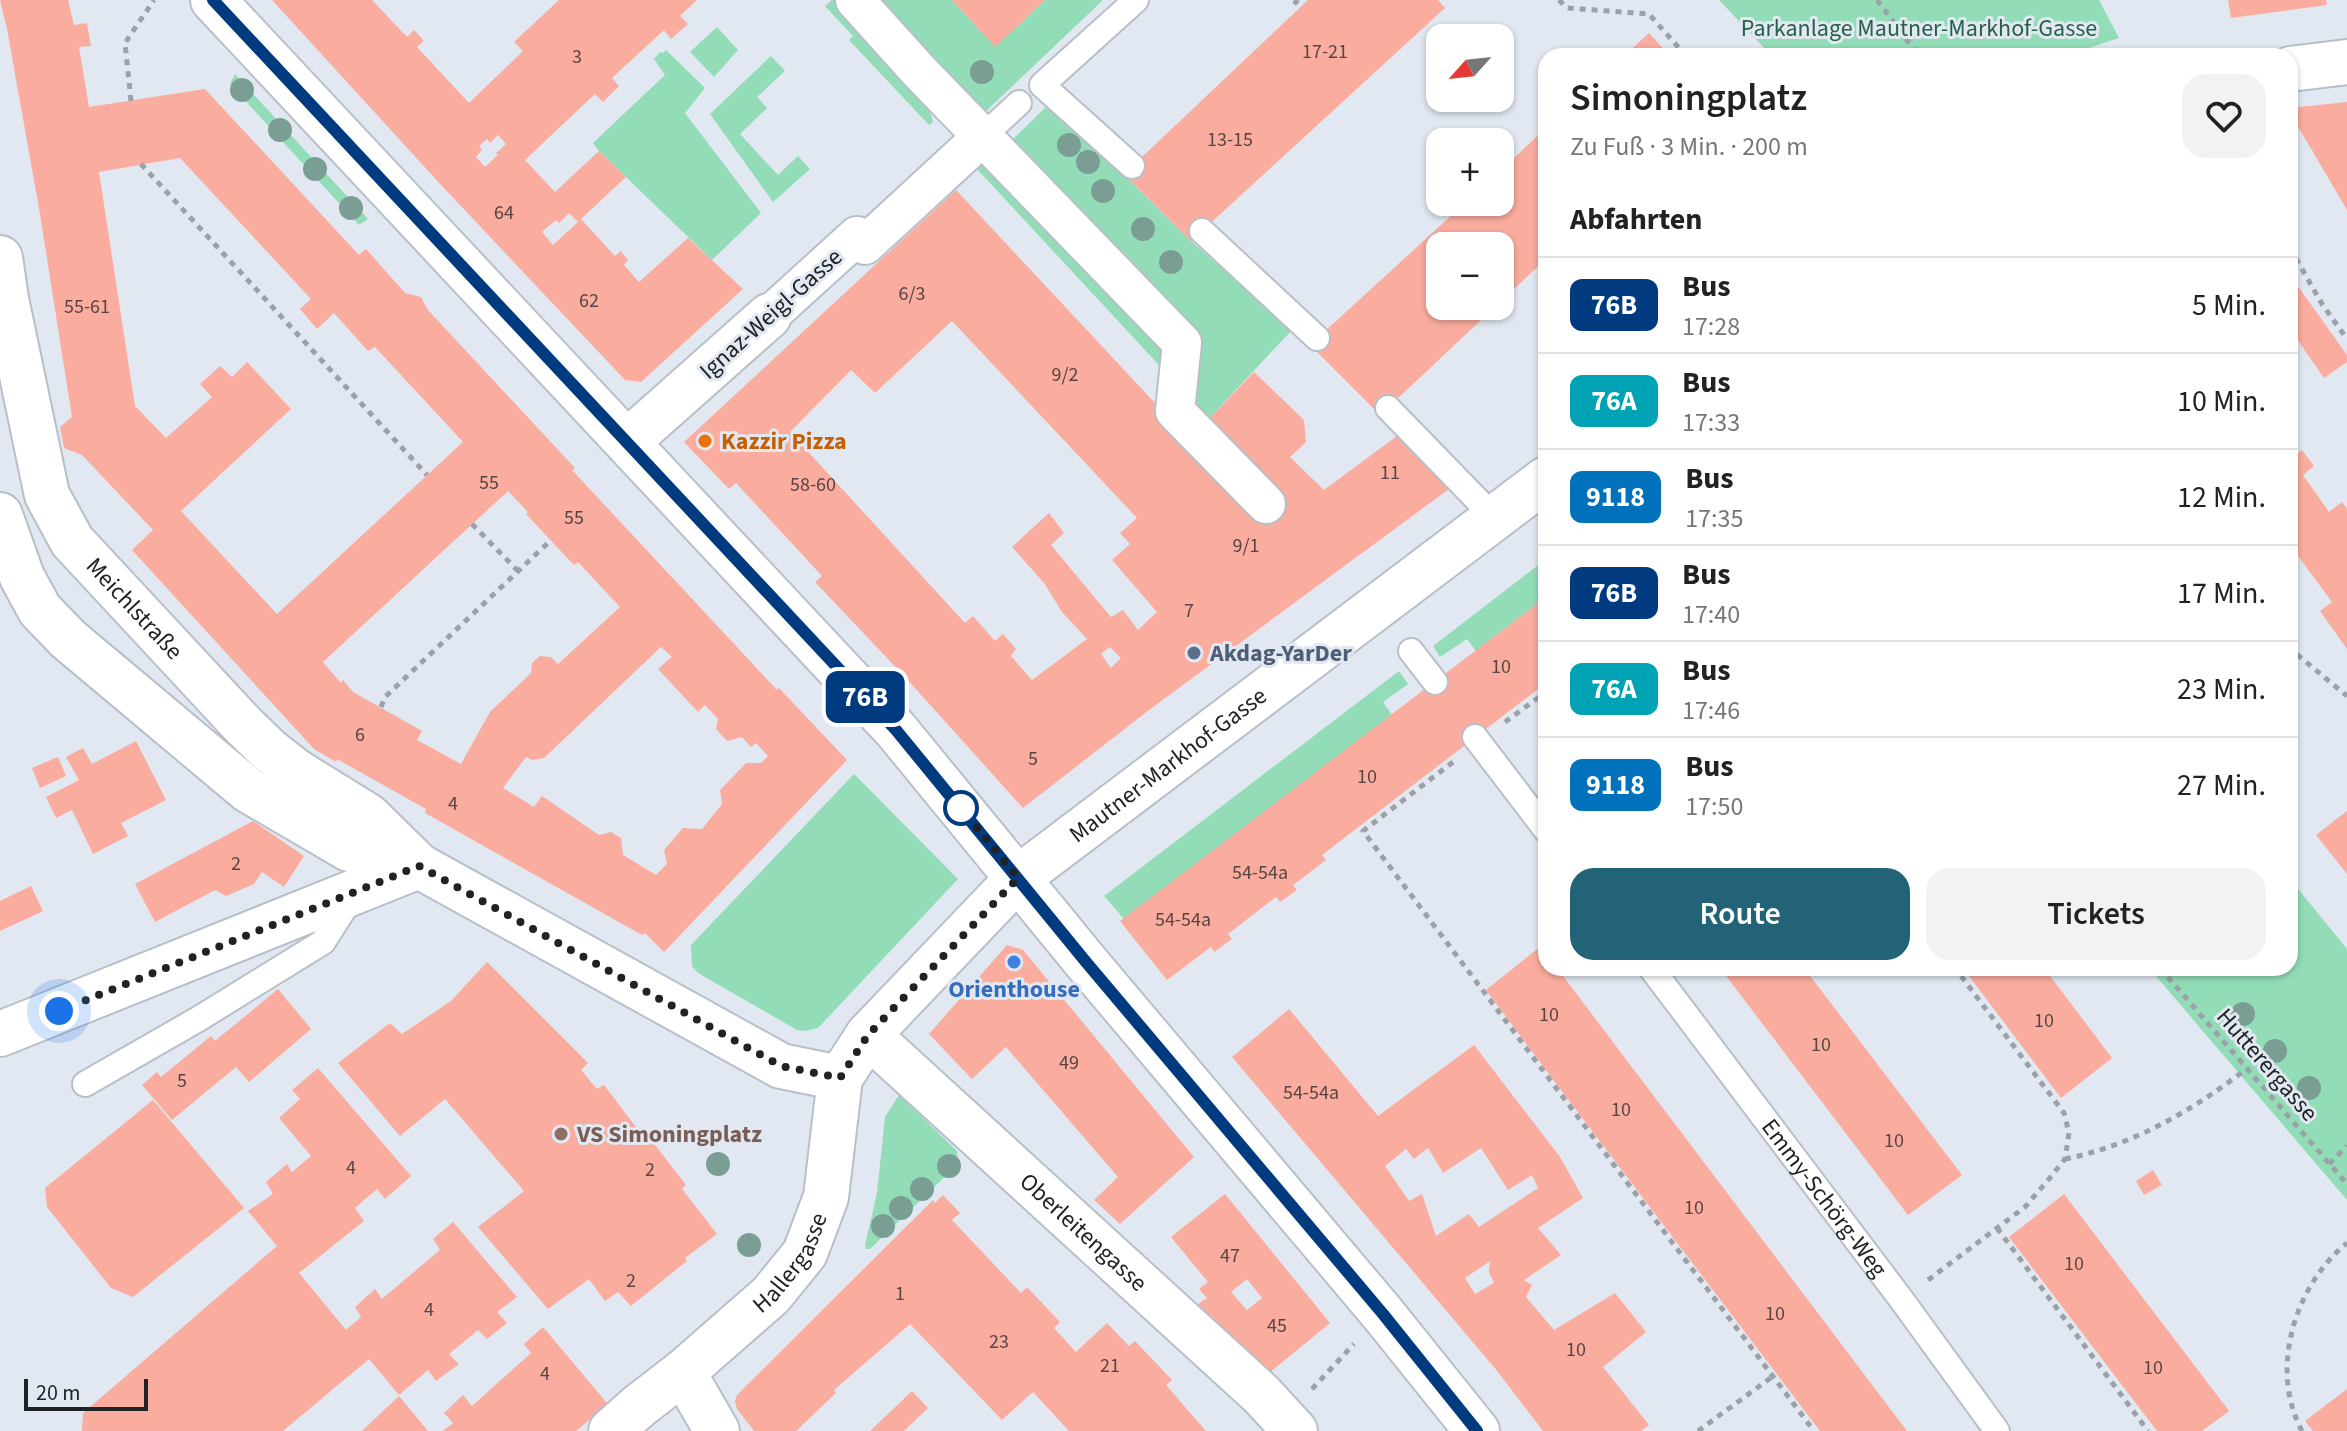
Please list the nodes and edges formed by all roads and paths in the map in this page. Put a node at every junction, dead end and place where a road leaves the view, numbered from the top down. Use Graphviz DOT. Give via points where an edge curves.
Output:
graph roads {
  1 [pos="154,0"];
  2 [pos="213,0"];
  3 [pos="855,0"];
  4 [pos="1136,0"];
  5 [pos="1559,0"];
  6 [pos="1877,0"];
  7 [pos="1679,48"];
  8 [pos="1913,48"];
  9 [pos="2347,62"];
  10 [pos="2298,68"];
  11 [pos="131,101"];
  12 [pos="1019,103"];
  13 [pos="982,137"];
  14 [pos="141,164"];
  15 [pos="1132,166"];
  16 [pos="1202,231"];
  17 [pos="0,258"];
  18 [pos="2298,262"];
  19 [pos="769,316"];
  20 [pos="1317,338"];
  21 [pos="2347,339"];
  22 [pos="1388,408"];
  23 [pos="627,442"];
  24 [pos="427,475"];
  25 [pos="1538,485"];
  26 [pos="1266,504"];
  27 [pos="0,515"];
  28 [pos="1495,518"];
  29 [pos="472,524"];
  30 [pos="551,540"];
  31 [pos="518,571"];
  32 [pos="1411,651"];
  33 [pos="2298,655"];
  34 [pos="1435,682"];
  35 [pos="2347,696"];
  36 [pos="1538,697"];
  37 [pos="381,707"];
  38 [pos="1477,739"];
  39 [pos="1538,819"];
  40 [pos="419,866"];
  41 [pos="1018,878"];
  42 [pos="355,892"];
  43 [pos="1657,976"];
  44 [pos="1961,976"];
  45 [pos="2167,976"];
  46 [pos="0,1034"];
  47 [pos="868,1035"];
  48 [pos="2246,1069"];
  49 [pos="840,1078"];
  50 [pos="85,1084"];
  51 [pos="2347,1146"];
  52 [pos="2065,1159"];
  53 [pos="2329,1164"];
  54 [pos="2347,1184"];
  55 [pos="1997,1228"];
  56 [pos="2347,1243"];
  57 [pos="1901,1299"];
  58 [pos="1383,1314"];
  59 [pos="683,1372"];
  60 [pos="1772,1377"];
  61 [pos="1290,1425"];
  62 [pos="611,1431"];
  63 [pos="717,1431"];
  64 [pos="1477,1431"];
  65 [pos="1698,1431"];
  66 [pos="1814,1431"];
  67 [pos="1997,1431"];
  68 [pos="2148,1431"];
  69 [pos="2302,1431"];
  1 -- 11 [label="path" via="125,43"];
  2 -- 23 [label="street"];
  3 -- 13 [label="street"];
  4 -- 15 [label="lane" via="1042,85"];
  5 -- 7 [label="path" via="1567,8 1649,14"];
  6 -- 8 [label="path"];
  9 -- 10 [label="street"];
  12 -- 13 [label="lane, Ignaz-Weigl-Gasse"];
  13 -- 19 [label="street, Ignaz-Weigl-Gasse" via="865,245 857,236"];
  13 -- 26 [label="street" via="1182,343 1175,411"];
  14 -- 24 [label="path"];
  16 -- 20 [label="lane"];
  17 -- 40 [label="street, Meichlstraße" via="47,495 72,541 270,751 368,816"];
  18 -- 21 [label="path"];
  19 -- 23 [label="street, Ignaz-Weigl-Gasse"];
  22 -- 28 [label="lane"];
  23 -- 41 [label="street" via="896,730"];
  25 -- 28 [label="street, Mautner-Markhof-Gasse"];
  27 -- 40 [label="street, Meichlstraße" via="40,610 212,760 248,790 349,849"];
  28 -- 41 [label="street, Mautner-Markhof-Gasse"];
  29 -- 31 [label="path"];
  30 -- 31 [label="path"];
  31 -- 37 [label="path" via="385,697"];
  32 -- 34 [label="lane"];
  33 -- 35 [label="path"];
  36 -- 38 [label="path"];
  38 -- 39 [label="lane"];
  38 -- 60 [label="path" via="1363,831"];
  40 -- 42 [label="street"];
  40 -- 49 [label="street, Meichlstraße" via="781,1066"];
  41 -- 47 [label="street, Mautner-Markhof-Gasse"];
  41 -- 58 [label="street"];
  42 -- 46 [label="street"];
  42 -- 50 [label="lane" via="323,942"];
  43 -- 57 [label="lane, Emmy-Schörg-Weg"];
  44 -- 52 [label="path" via="2064,1113 2069,1133"];
  45 -- 48 [label="path, Hutterergasse"];
  47 -- 49 [label="street, Hallergasse"];
  47 -- 61 [label="street, Oberleitengasse"];
  48 -- 52 [label="path" via="2144,1133"];
  48 -- 53 [label="path, Hutterergasse"];
  49 -- 59 [label="street, Hallergasse" via="826,1197 805,1253 771,1295"];
  51 -- 53 [label="path"];
  52 -- 55 [label="path" via="2025,1207"];
  53 -- 54 [label="path, Hutterergasse"];
  55 -- 57 [label="path"];
  55 -- 68 [label="path"];
  56 -- 69 [label="path" via="2315,1279 2289,1343 2287,1380"];
  57 -- 67 [label="lane, Emmy-Schörg-Weg"];
  58 -- 61 [label="path"];
  58 -- 64 [label="street"];
  59 -- 62 [label="street, Hallergasse"];
  59 -- 63 [label="street"];
  60 -- 65 [label="path"];
  60 -- 66 [label="path"];
}
